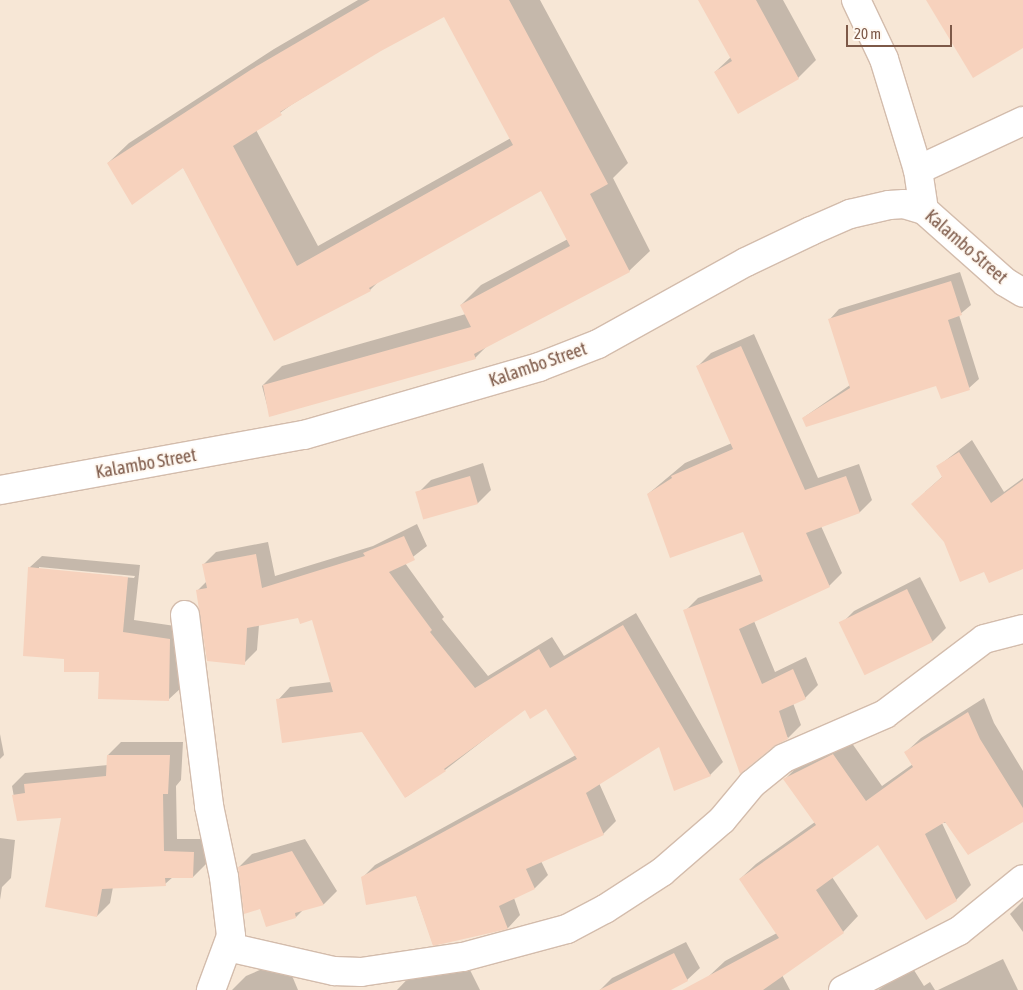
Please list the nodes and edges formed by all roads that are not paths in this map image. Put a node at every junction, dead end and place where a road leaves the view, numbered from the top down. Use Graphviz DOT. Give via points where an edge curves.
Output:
graph roads {
  1 [pos="856,0"];
  2 [pos="1023,121"];
  3 [pos="918,170"];
  4 [pos="924,210"];
  5 [pos="1023,293"];
  6 [pos="0,490"];
  7 [pos="185,615"];
  8 [pos="1023,629"];
  9 [pos="1023,880"];
  10 [pos="228,948"];
  11 [pos="345,981"];
  12 [pos="211,990"];
  13 [pos="843,990"];
  1 -- 3 [label="street" via="884,59"];
  2 -- 3 [label="street"];
  3 -- 4 [label="street"];
  4 -- 5 [label="street, Kalambo Street"];
  4 -- 6 [label="street, Kalambo Street" via="904,204 850,214 746,262 598,344 499,379 304,435"];
  7 -- 10 [label="street" via="209,806 224,877 231,936"];
  8 -- 11 [label="street" via="984,639 885,714 784,758 752,784 722,820 662,872 567,929 463,957 361,972"];
  9 -- 13 [label="street" via="959,931"];
  10 -- 11 [label="street"];
  10 -- 12 [label="street"];
}
